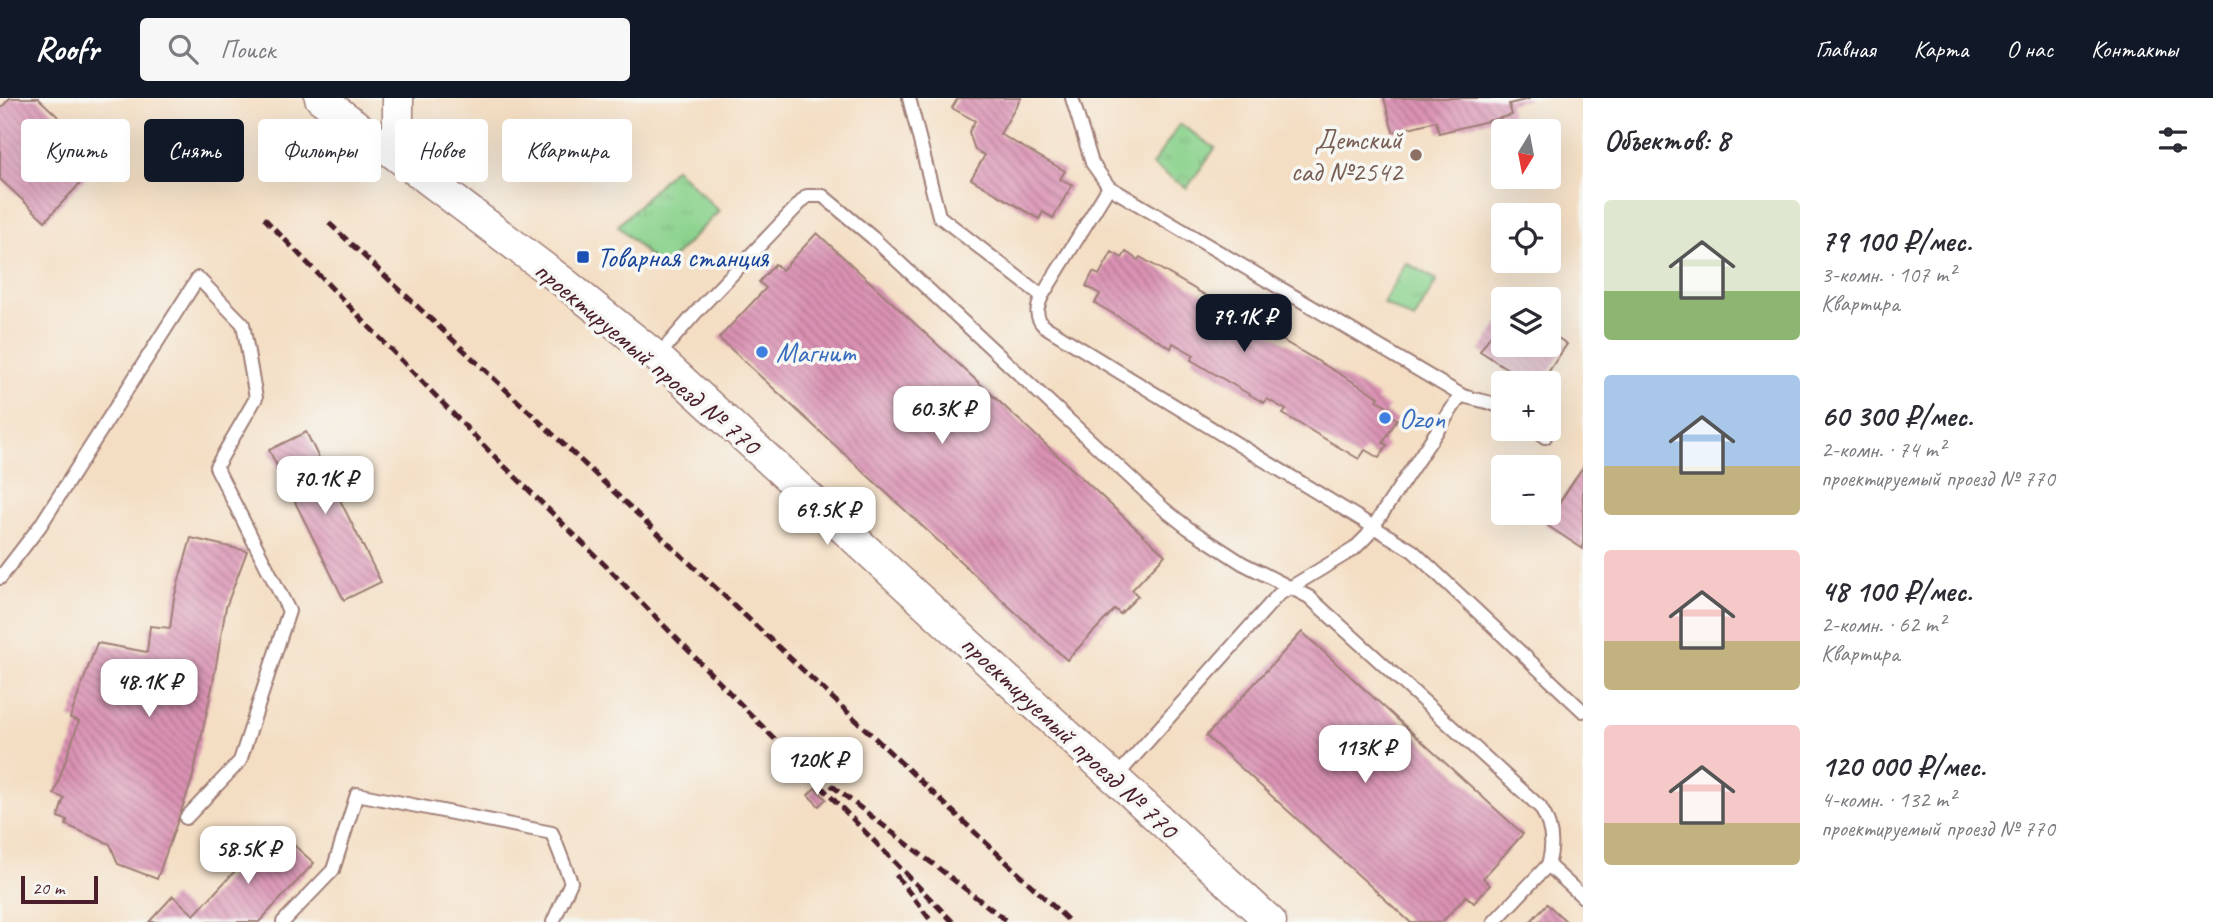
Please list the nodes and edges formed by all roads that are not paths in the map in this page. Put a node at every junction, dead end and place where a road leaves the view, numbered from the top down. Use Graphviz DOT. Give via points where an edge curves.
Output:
graph roads {
  1 [pos="320,98"];
  2 [pos="398,98"];
  3 [pos="909,98"];
  4 [pos="1072,98"];
  5 [pos="398,119"];
  6 [pos="395,153"];
  7 [pos="433,182"];
  8 [pos="1110,187"];
  9 [pos="1042,296"];
  10 [pos="657,357"];
  11 [pos="1461,395"];
  12 [pos="1491,403"];
  13 [pos="1373,527"];
  14 [pos="0,578"];
  15 [pos="1290,587"];
  16 [pos="1583,711"];
  17 [pos="1115,778"];
  18 [pos="186,818"];
  19 [pos="1548,866"];
  20 [pos="1583,897"];
  21 [pos="284,922"];
  22 [pos="554,922"];
  23 [pos="1271,922"];
  24 [pos="1494,922"];
  1 -- 6 [label="street, проектируемый проезд № 770"];
  2 -- 5 [label="street"];
  3 -- 9 [label="lane" via="939,216"];
  4 -- 8 [label="lane" via="1092,163"];
  7 -- 10 [label="street, проектируемый проезд № 770"];
  8 -- 9 [label="lane"];
  8 -- 11 [label="lane"];
  9 -- 13 [label="lane" via="1037,308 1044,326"];
  10 -- 15 [label="lane" via="807,196 823,195 1164,509 1242,563"];
  10 -- 17 [label="street, проектируемый проезд № 770"];
  11 -- 12 [label="lane"];
  11 -- 13 [label="lane"];
  13 -- 15 [label="lane" via="1354,549"];
  13 -- 16 [label="lane" via="1413,551"];
  14 -- 18 [label="lane" via="40,526 198,278 243,324 256,398 216,467 289,611 240,761"];
  15 -- 17 [label="lane"];
  15 -- 19 [label="lane" via="1309,597 1540,807 1550,829"];
  17 -- 23 [label="street, проектируемый проезд № 770"];
  19 -- 20 [label="lane"];
  19 -- 24 [label="lane"];
  21 -- 22 [label="lane" via="333,870 357,794 552,833 571,882"];
}
